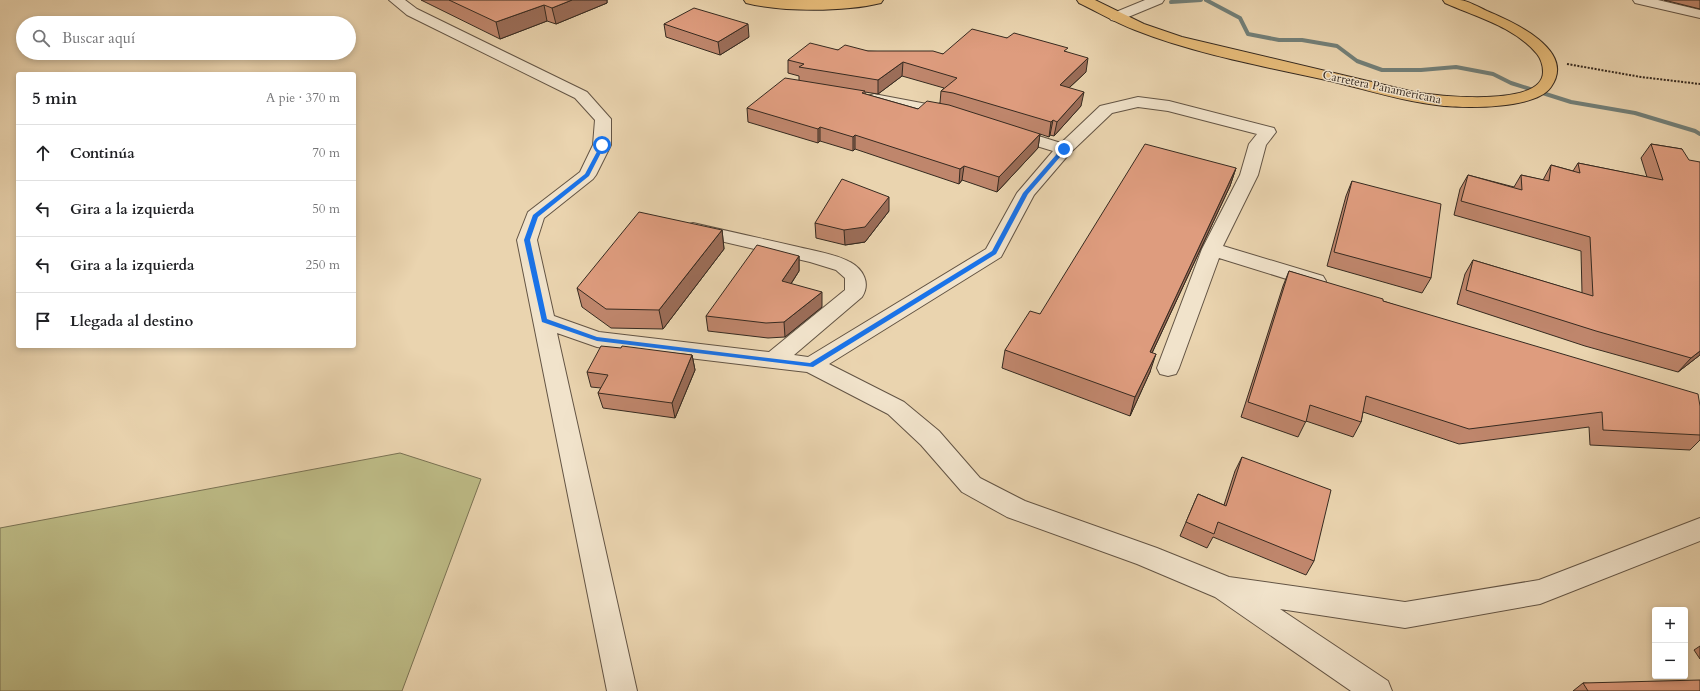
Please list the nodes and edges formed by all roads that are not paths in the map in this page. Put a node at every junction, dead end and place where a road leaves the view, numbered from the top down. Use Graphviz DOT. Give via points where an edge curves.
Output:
graph roads {
  1 [pos="396,0"];
  2 [pos="751,0"];
  3 [pos="876,0"];
  4 [pos="1084,0"];
  5 [pos="1157,0"];
  6 [pos="1450,0"];
  7 [pos="1640,0"];
  8 [pos="1700,14"];
  9 [pos="1116,17"];
  10 [pos="858,96"];
  11 [pos="966,118"];
  12 [pos="996,128"];
  13 [pos="1064,149"];
  14 [pos="678,225"];
  15 [pos="1212,249"];
  16 [pos="1334,286"];
  17 [pos="544,320"];
  18 [pos="774,360"];
  19 [pos="811,365"];
  20 [pos="1168,368"];
  21 [pos="1700,529"];
  22 [pos="1225,588"];
  23 [pos="622,691"];
  24 [pos="1377,691"];
  1 -- 17 [label="street" via="412,12 581,95 603,119 602,145 587,175 535,216 527,240"];
  2 -- 3 [label="highway" via="778,4 819,5"];
  4 -- 9 [label="highway, Carretera Panamericana"];
  5 -- 9 [label="street"];
  6 -- 9 [label="highway, Carretera Panamericana" via="1507,26 1535,44 1549,61 1549,79 1541,88 1530,94 1493,102 1415,96 1200,47"];
  7 -- 8 [label="street"];
  10 -- 11 [label="street"];
  12 -- 13 [label="street"];
  13 -- 15 [label="street" via="1106,109 1138,102 1169,106 1268,132 1258,144 1249,174"];
  13 -- 19 [label="street" via="1026,193 994,252"];
  14 -- 18 [label="street" via="816,257 843,266 855,276 855,292"];
  15 -- 16 [label="street"];
  15 -- 20 [label="street"];
  17 -- 18 [label="street" via="597,339"];
  17 -- 23 [label="street"];
  18 -- 19 [label="street"];
  19 -- 22 [label="street" via="896,408 930,438 971,485 1016,508 1147,556"];
  21 -- 22 [label="street" via="1540,592 1405,615"];
  22 -- 24 [label="street"];
}
